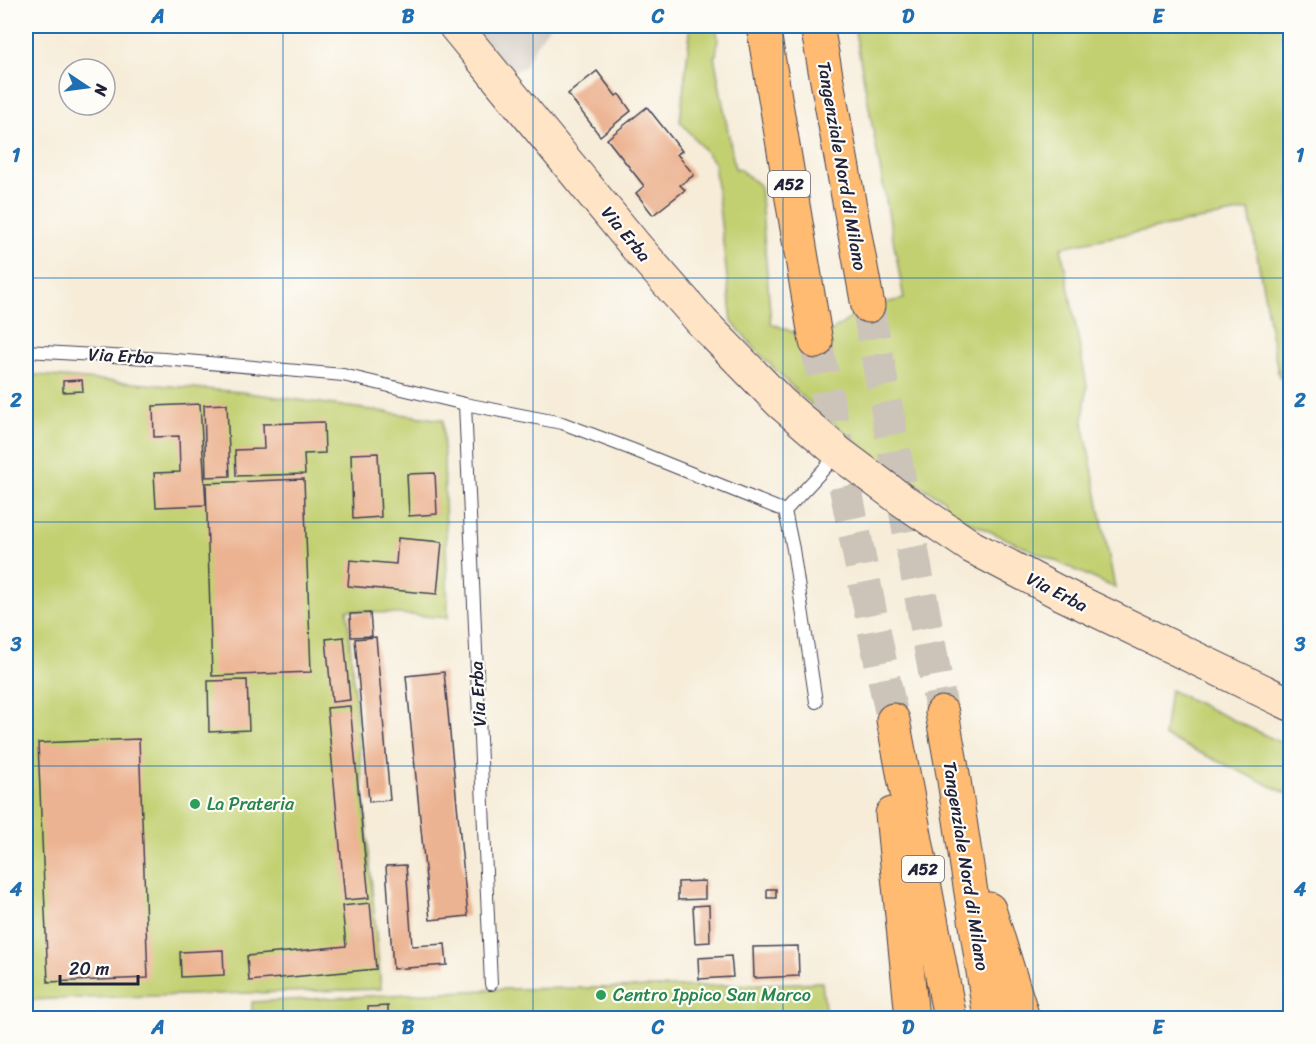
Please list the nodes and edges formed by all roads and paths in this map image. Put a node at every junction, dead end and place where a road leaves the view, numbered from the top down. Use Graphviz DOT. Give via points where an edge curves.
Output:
graph roads {
  1 [pos="454,26"];
  2 [pos="763,26"];
  3 [pos="817,26"];
  4 [pos="868,306"];
  5 [pos="816,342"];
  6 [pos="26,351"];
  7 [pos="465,404"];
  8 [pos="839,453"];
  9 [pos="785,511"];
  10 [pos="816,702"];
  11 [pos="1290,704"];
  12 [pos="942,713"];
  13 [pos="953,774"];
  14 [pos="491,984"];
  15 [pos="912,1018"];
  16 [pos="950,1018"];
  17 [pos="990,1018"];
  18 [pos="1023,1018"];
  1 -- 8 [label="main road, Via Erba" via="696,314 781,403"];
  2 -- 5 [label="highway, A52"];
  3 -- 4 [label="highway, Tangenziale Nord di Milano"];
  6 -- 7 [label="lane, Via Erba" via="343,375"];
  7 -- 9 [label="lane, Via Erba" via="562,423"];
  7 -- 14 [label="lane, Via Erba"];
  8 -- 9 [label="lane"];
  8 -- 11 [label="main road, Via Erba" via="986,555"];
  9 -- 10 [label="lane"];
  12 -- 13 [label="highway, Tangenziale Nord di Milano / A52"];
  13 -- 17 [label="highway, Tangenziale Nord di Milano / A52"];
  13 -- 18 [label="highway, A52"];
  15 -- 16 [label="highway, A52" via="888,722 924,874"];
}
